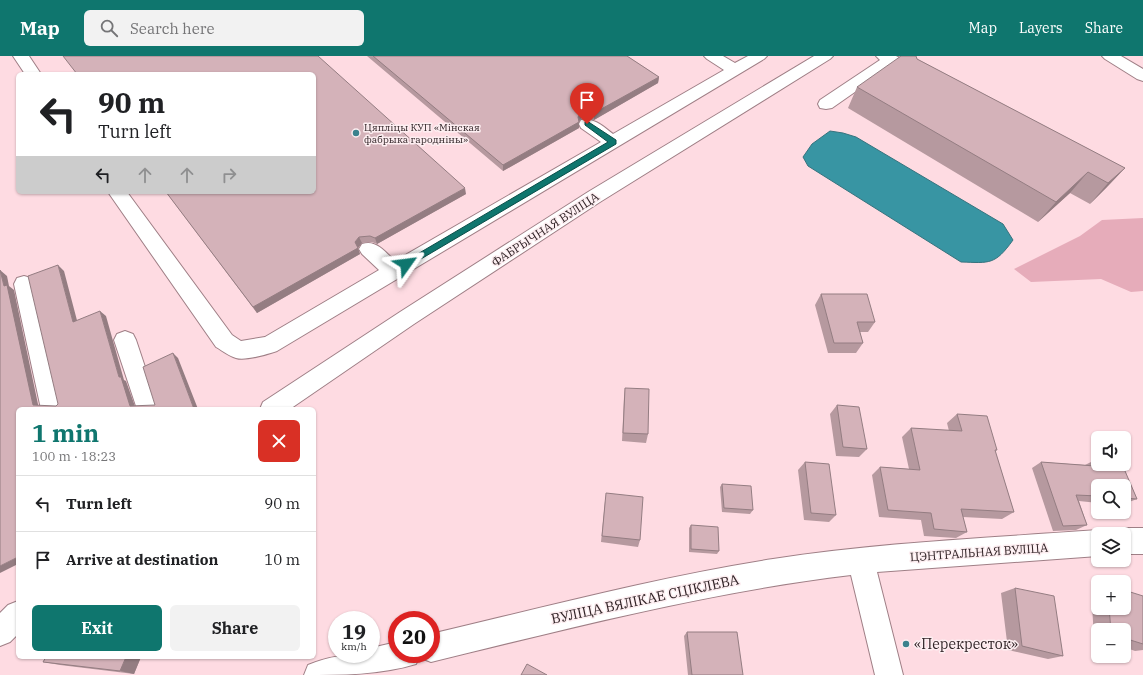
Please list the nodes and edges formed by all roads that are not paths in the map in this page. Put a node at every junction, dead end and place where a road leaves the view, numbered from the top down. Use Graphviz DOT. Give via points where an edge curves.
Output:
graph roads {
  1 [pos="21,56"];
  2 [pos="712,56"];
  3 [pos="759,56"];
  4 [pos="825,56"];
  5 [pos="1110,56"];
  6 [pos="888,58"];
  7 [pos="735,70"];
  8 [pos="32,72"];
  9 [pos="1143,76"];
  10 [pos="933,82"];
  11 [pos="826,104"];
  12 [pos="587,124"];
  13 [pos="613,142"];
  14 [pos="118,194"];
  15 [pos="369,249"];
  16 [pos="393,272"];
  17 [pos="24,284"];
  18 [pos="126,340"];
  19 [pos="52,407"];
  20 [pos="147,407"];
  21 [pos="274,407"];
  22 [pos="1131,541"];
  23 [pos="1143,541"];
  24 [pos="1091,544"];
  25 [pos="861,560"];
  26 [pos="16,617"];
  27 [pos="0,632"];
  28 [pos="440,646"];
  29 [pos="388,658"];
  30 [pos="318,675"];
  31 [pos="889,675"];
  1 -- 8 [label="street"];
  2 -- 7 [label="street"];
  3 -- 7 [label="street"];
  4 -- 21 [label="street, ФАБРЫЧНАЯ ВУЛІЦА" via="594,197"];
  5 -- 9 [label="street"];
  6 -- 10 [label="street"];
  6 -- 11 [label="street"];
  7 -- 13 [label="street"];
  12 -- 13 [label="street"];
  13 -- 16 [label="street"];
  14 -- 16 [label="street" via="224,341 238,350 269,345"];
  15 -- 16 [label="street"];
  17 -- 19 [label="street"];
  18 -- 20 [label="street"];
  22 -- 23 [label="street"];
  24 -- 25 [label="street, ЦЭНТРАЛЬНАЯ ВУЛІЦА"];
  25 -- 28 [label="street, ВУЛІЦА ВЯЛІКАЕ СЦІКЛЕВА" via="772,572 641,597"];
  25 -- 31 [label="street"];
  26 -- 27 [label="street"];
  29 -- 30 [label="street"];
}
